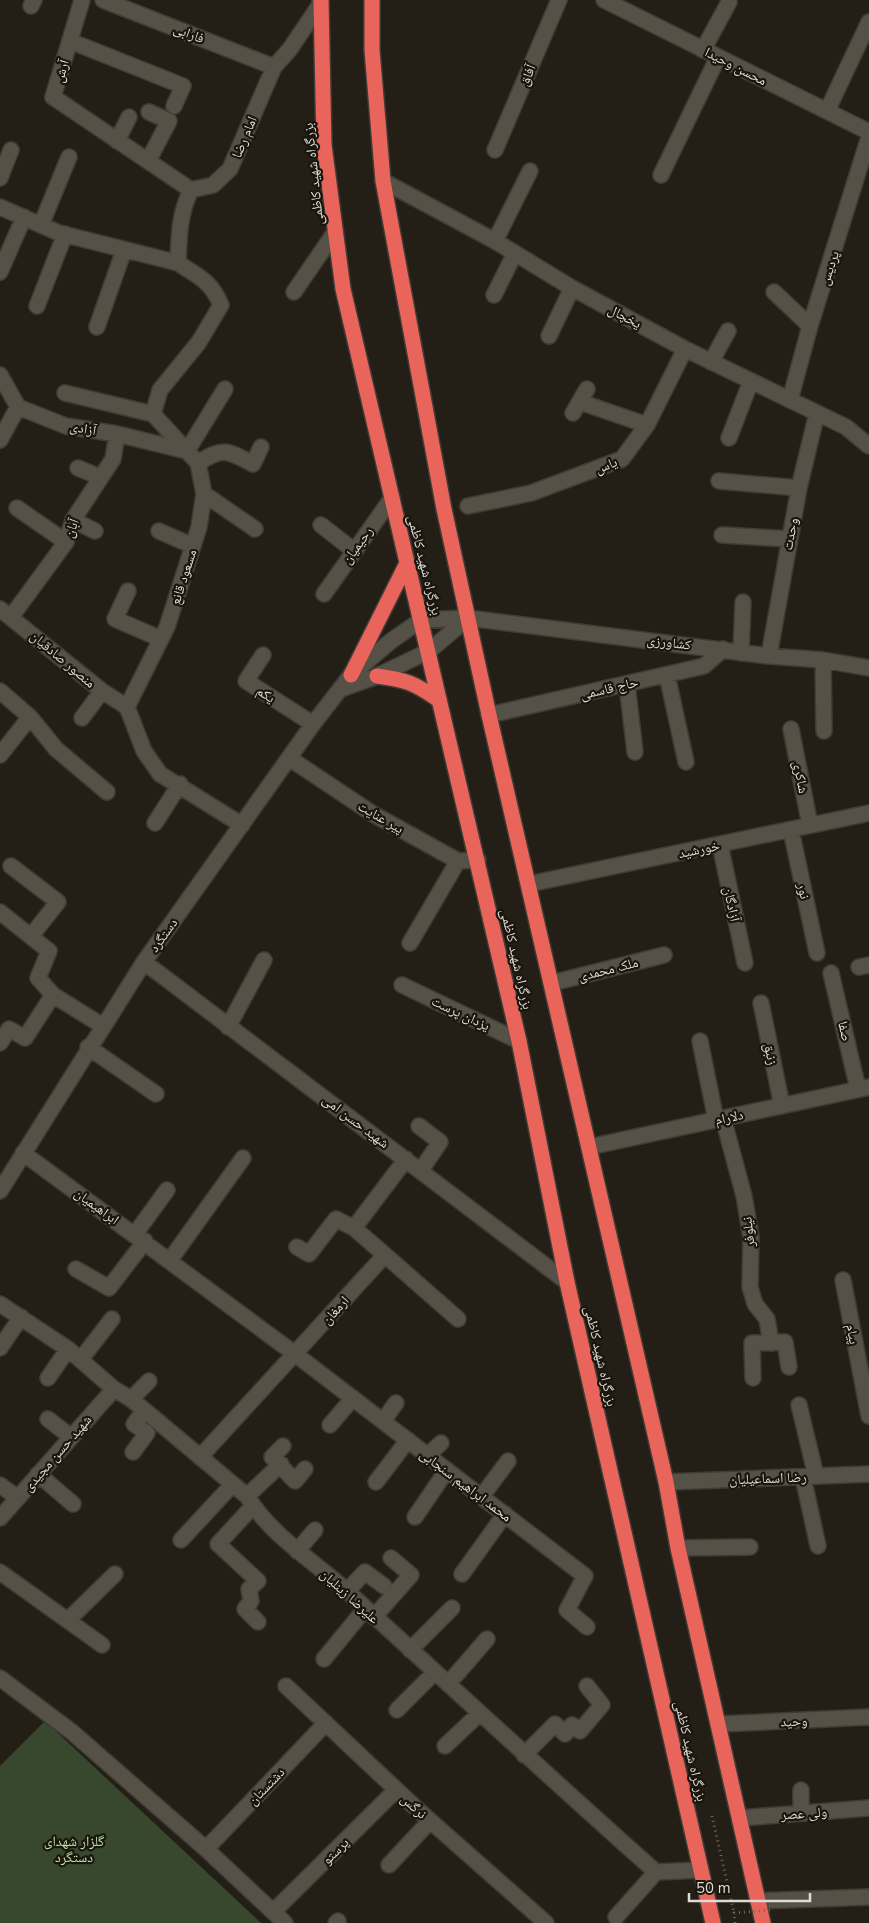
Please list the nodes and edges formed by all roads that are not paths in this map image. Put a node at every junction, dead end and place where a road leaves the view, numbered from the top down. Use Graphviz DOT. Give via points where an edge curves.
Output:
graph roads {
  1 [pos="82,0"];
  2 [pos="103,0"];
  3 [pos="372,0"];
  4 [pos="559,0"];
  5 [pos="604,0"];
  6 [pos="321,1"];
  7 [pos="729,2"];
  8 [pos="135,6"];
  9 [pos="869,22"];
  10 [pos="70,41"];
  11 [pos="703,50"];
  12 [pos="718,57"];
  13 [pos="274,66"];
  14 [pos="174,106"];
  15 [pos="827,111"];
  16 [pos="149,112"];
  17 [pos="129,117"];
  18 [pos="869,132"];
  19 [pos="869,138"];
  20 [pos="117,141"];
  21 [pos="11,150"];
  22 [pos="495,150"];
  23 [pos="69,157"];
  24 [pos="148,161"];
  25 [pos="530,171"];
  26 [pos="661,175"];
  27 [pos="0,178"];
  28 [pos="383,181"];
  29 [pos="191,190"];
  30 [pos="0,207"];
  31 [pos="24,217"];
  32 [pos="41,225"];
  33 [pos="335,232"];
  34 [pos="65,234"];
  35 [pos="495,241"];
  36 [pos="124,250"];
  37 [pos="515,252"];
  38 [pos="178,264"];
  39 [pos="0,272"];
  40 [pos="572,288"];
  41 [pos="294,292"];
  42 [pos="774,292"];
  43 [pos="494,295"];
  44 [pos="37,306"];
  45 [pos="810,326"];
  46 [pos="97,327"];
  47 [pos="728,331"];
  48 [pos="549,336"];
  49 [pos="686,349"];
  50 [pos="711,362"];
  51 [pos="0,375"];
  52 [pos="750,381"];
  53 [pos="225,389"];
  54 [pos="65,393"];
  55 [pos="790,400"];
  56 [pos="580,402"];
  57 [pos="18,407"];
  58 [pos="817,413"];
  59 [pos="153,414"];
  60 [pos="647,425"];
  61 [pos="117,434"];
  62 [pos="729,438"];
  63 [pos="0,440"];
  64 [pos="869,446"];
  65 [pos="261,447"];
  66 [pos="186,451"];
  67 [pos="198,463"];
  68 [pos="78,468"];
  69 [pos="100,477"];
  70 [pos="719,481"];
  71 [pos="799,488"];
  72 [pos="204,494"];
  73 [pos="392,498"];
  74 [pos="468,506"];
  75 [pos="17,508"];
  76 [pos="73,520"];
  77 [pos="320,525"];
  78 [pos="255,528"];
  79 [pos="159,530"];
  80 [pos="95,532"];
  81 [pos="722,535"];
  82 [pos="789,539"];
  83 [pos="66,542"];
  84 [pos="193,546"];
  85 [pos="353,550"];
  86 [pos="406,565"];
  87 [pos="128,591"];
  88 [pos="324,594"];
  89 [pos="743,602"];
  90 [pos="6,613"];
  91 [pos="468,618"];
  92 [pos="421,620"];
  93 [pos="161,639"];
  94 [pos="723,649"];
  95 [pos="429,651"];
  96 [pos="741,653"];
  97 [pos="263,656"];
  98 [pos="768,656"];
  99 [pos="822,660"];
  100 [pos="869,668"];
  101 [pos="351,675"];
  102 [pos="667,675"];
  103 [pos="377,676"];
  104 [pos="628,684"];
  105 [pos="341,689"];
  106 [pos="0,691"];
  107 [pos="102,691"];
  108 [pos="439,700"];
  109 [pos="127,706"];
  110 [pos="489,715"];
  111 [pos="30,717"];
  112 [pos="82,718"];
  113 [pos="313,724"];
  114 [pos="791,728"];
  115 [pos="824,731"];
  116 [pos="636,752"];
  117 [pos="0,755"];
  118 [pos="289,758"];
  119 [pos="686,762"];
  120 [pos="180,784"];
  121 [pos="107,792"];
  122 [pos="869,814"];
  123 [pos="155,822"];
  124 [pos="242,825"];
  125 [pos="810,826"];
  126 [pos="791,830"];
  127 [pos="720,844"];
  128 [pos="478,860"];
  129 [pos="458,861"];
  130 [pos="11,866"];
  131 [pos="529,884"];
  132 [pos="0,912"];
  133 [pos="31,936"];
  134 [pos="410,942"];
  135 [pos="817,953"];
  136 [pos="664,955"];
  137 [pos="264,960"];
  138 [pos="144,962"];
  139 [pos="745,963"];
  140 [pos="831,973"];
  141 [pos="552,983"];
  142 [pos="402,986"];
  143 [pos="53,995"];
  144 [pos="761,1003"];
  145 [pos="103,1026"];
  146 [pos="228,1027"];
  147 [pos="519,1041"];
  148 [pos="700,1041"];
  149 [pos="0,1043"];
  150 [pos="88,1047"];
  151 [pos="863,1088"];
  152 [pos="156,1094"];
  153 [pos="782,1106"];
  154 [pos="720,1119"];
  155 [pos="419,1126"];
  156 [pos="590,1147"];
  157 [pos="23,1153"];
  158 [pos="243,1158"];
  159 [pos="406,1159"];
  160 [pos="421,1170"];
  161 [pos="167,1190"];
  162 [pos="0,1191"];
  163 [pos="354,1228"];
  164 [pos="140,1238"];
  165 [pos="297,1247"];
  166 [pos="385,1255"];
  167 [pos="170,1260"];
  168 [pos="76,1269"];
  169 [pos="843,1280"];
  170 [pos="567,1282"];
  171 [pos="0,1304"];
  172 [pos="21,1317"];
  173 [pos="112,1319"];
  174 [pos="458,1319"];
  175 [pos="771,1343"];
  176 [pos="0,1348"];
  177 [pos="68,1349"];
  178 [pos="295,1354"];
  179 [pos="81,1360"];
  180 [pos="789,1367"];
  181 [pos="48,1378"];
  182 [pos="752,1378"];
  183 [pos="149,1381"];
  184 [pos="114,1389"];
  185 [pos="353,1398"];
  186 [pos="131,1399"];
  187 [pos="396,1403"];
  188 [pos="800,1405"];
  189 [pos="144,1411"];
  190 [pos="869,1416"];
  191 [pos="48,1419"];
  192 [pos="383,1421"];
  193 [pos="330,1425"];
  194 [pos="71,1437"];
  195 [pos="408,1440"];
  196 [pos="441,1443"];
  197 [pos="283,1446"];
  198 [pos="133,1452"];
  199 [pos="428,1456"];
  200 [pos="200,1457"];
  201 [pos="508,1461"];
  202 [pos="281,1464"];
  203 [pos="305,1470"];
  204 [pos="447,1470"];
  205 [pos="38,1474"];
  206 [pos="869,1474"];
  207 [pos="809,1477"];
  208 [pos="376,1482"];
  209 [pos="666,1482"];
  210 [pos="0,1485"];
  211 [pos="232,1485"];
  212 [pos="482,1496"];
  213 [pos="18,1498"];
  214 [pos="250,1501"];
  215 [pos="73,1504"];
  216 [pos="505,1514"];
  217 [pos="415,1517"];
  218 [pos="0,1518"];
  219 [pos="315,1530"];
  220 [pos="181,1540"];
  221 [pos="818,1546"];
  222 [pos="750,1547"];
  223 [pos="678,1548"];
  224 [pos="297,1551"];
  225 [pos="391,1558"];
  226 [pos="0,1572"];
  227 [pos="115,1574"];
  228 [pos="462,1574"];
  229 [pos="384,1586"];
  230 [pos="347,1591"];
  231 [pos="452,1608"];
  232 [pos="370,1613"];
  233 [pos="68,1620"];
  234 [pos="258,1622"];
  235 [pos="587,1626"];
  236 [pos="487,1639"];
  237 [pos="102,1645"];
  238 [pos="410,1650"];
  239 [pos="324,1659"];
  240 [pos="434,1672"];
  241 [pos="0,1678"];
  242 [pos="448,1684"];
  243 [pos="286,1686"];
  244 [pos="587,1686"];
  245 [pos="397,1710"];
  246 [pos="479,1714"];
  247 [pos="869,1718"];
  248 [pos="326,1723"];
  249 [pos="719,1724"];
  250 [pos="445,1746"];
  251 [pos="524,1756"];
  252 [pos="396,1790"];
  253 [pos="801,1790"];
  254 [pos="869,1808"];
  255 [pos="802,1814"];
  256 [pos="740,1818"];
  257 [pos="430,1821"];
  258 [pos="206,1849"];
  259 [pos="390,1865"];
  260 [pos="701,1870"];
  261 [pos="656,1872"];
  262 [pos="869,1897"];
  263 [pos="758,1901"];
  264 [pos="273,1912"];
  265 [pos="616,1917"];
  266 [pos="536,1920"];
  267 [pos="285,1923"];
  268 [pos="712,1923"];
  269 [pos="763,1923"];
  1 -- 10 [label="street, آرش"];
  2 -- 8 [label="street, فارابی"];
  3 -- 28 [label="highway, بزرگراه شهید کاظمی" via="372,50"];
  4 -- 22 [label="street, آفاق"];
  5 -- 11 [label="street, محسن وحیدا"];
  6 -- 13 [label="street, امام رضا" via="290,49"];
  6 -- 33 [label="highway, بزرگراه شهید کاظمی" via="324,145"];
  7 -- 11 [label="street"];
  8 -- 13 [label="street, فارابی"];
  9 -- 15 [label="street"];
  10 -- 14 [label="street" via="183,86"];
  10 -- 20 [label="street, آرش" via="53,97"];
  11 -- 12 [label="street, محسن وحیدا"];
  12 -- 15 [label="street, محسن وحیدا"];
  12 -- 26 [label="street"];
  13 -- 29 [label="street, امام رضا" via="230,169 213,185"];
  15 -- 18 [label="street, محسن وحیدا"];
  16 -- 24 [label="street" via="169,121"];
  17 -- 20 [label="street"];
  19 -- 45 [label="street, پردیس"];
  20 -- 24 [label="street, آرش"];
  21 -- 27 [label="street"];
  23 -- 32 [label="street"];
  24 -- 29 [label="street, آرش"];
  25 -- 35 [label="street"];
  28 -- 35 [label="street, یخچال"];
  28 -- 91 [label="highway, بزرگراه شهید کاظمی"];
  29 -- 38 [label="street" via="179,224"];
  30 -- 31 [label="street"];
  31 -- 32 [label="street"];
  31 -- 39 [label="street"];
  32 -- 34 [label="street"];
  33 -- 41 [label="street"];
  33 -- 73 [label="highway, بزرگراه شهید کاظمی" via="343,290"];
  34 -- 36 [label="street"];
  34 -- 44 [label="street"];
  35 -- 37 [label="street, یخچال"];
  36 -- 38 [label="street"];
  36 -- 46 [label="street"];
  37 -- 40 [label="street, یخچال"];
  37 -- 43 [label="street"];
  38 -- 59 [label="street" via="202,278 214,290 221,305 199,342 160,390"];
  40 -- 48 [label="street"];
  40 -- 49 [label="street, یخچال"];
  42 -- 45 [label="street"];
  45 -- 55 [label="street, پردیس"];
  47 -- 50 [label="street"];
  49 -- 50 [label="street, یخچال"];
  49 -- 60 [label="street, یاس"];
  50 -- 52 [label="street, یخچال"];
  51 -- 57 [label="street"];
  52 -- 55 [label="street, یخچال"];
  52 -- 62 [label="street"];
  53 -- 66 [label="street"];
  54 -- 59 [label="street"];
  55 -- 58 [label="street, یخچال"];
  56 -- 60 [label="street"];
  57 -- 61 [label="street, آزادی" via="66,426"];
  57 -- 63 [label="street"];
  58 -- 64 [label="street, یخچال" via="846,427"];
  58 -- 71 [label="street, وحدت"];
  59 -- 66 [label="street"];
  60 -- 74 [label="street, یاس" via="622,459 531,493"];
  61 -- 66 [label="street, آزادی"];
  61 -- 69 [label="street, آبان" via="113,459"];
  65 -- 67 [label="street" via="253,464 230,451 216,451"];
  66 -- 67 [label="street"];
  67 -- 72 [label="street, مسعود قانع"];
  68 -- 69 [label="street"];
  69 -- 76 [label="street, آبان"];
  70 -- 71 [label="street"];
  71 -- 82 [label="street, وحدت"];
  72 -- 78 [label="street"];
  72 -- 84 [label="street, مسعود قانع"];
  73 -- 85 [label="street, رحیمیان"];
  73 -- 86 [label="highway, بزرگراه شهید کاظمی"];
  75 -- 83 [label="street"];
  76 -- 80 [label="street"];
  76 -- 83 [label="street, آبان"];
  77 -- 85 [label="street"];
  79 -- 84 [label="street"];
  81 -- 82 [label="street"];
  82 -- 98 [label="street, وحدت"];
  83 -- 90 [label="street, آبان"];
  84 -- 93 [label="street, مسعود قانع"];
  85 -- 88 [label="street, رحیمیان"];
  86 -- 92 [label="highway, بزرگراه شهید کاظمی"];
  86 -- 101 [label="highway"];
  87 -- 93 [label="street" via="115,619"];
  89 -- 96 [label="street"];
  90 -- 107 [label="street, منصور صادقیان"];
  91 -- 92 [label="street, کشاورزی"];
  91 -- 94 [label="street, کشاورزی"];
  91 -- 95 [label="street"];
  91 -- 110 [label="highway, بزرگراه شهید کاظمی"];
  92 -- 95 [label="highway, بزرگراه شهید کاظمی"];
  92 -- 101 [label="street, دستگرد"];
  93 -- 109 [label="street, مسعود قانع"];
  94 -- 96 [label="street, کشاورزی"];
  94 -- 102 [label="street, حاج قاسمی" via="704,666"];
  95 -- 103 [label="street"];
  95 -- 108 [label="highway, بزرگراه شهید کاظمی"];
  96 -- 98 [label="street, کشاورزی"];
  97 -- 113 [label="street, یکم" via="246,681"];
  98 -- 99 [label="street, کشاورزی"];
  99 -- 100 [label="street, کشاورزی"];
  99 -- 115 [label="street"];
  101 -- 105 [label="street, دستگرد"];
  102 -- 104 [label="street, حاج قاسمی"];
  102 -- 119 [label="street"];
  103 -- 105 [label="street"];
  103 -- 108 [label="highway" via="415,683"];
  104 -- 110 [label="street, حاج قاسمی"];
  104 -- 116 [label="street"];
  105 -- 113 [label="street, دستگرد"];
  106 -- 111 [label="street"];
  107 -- 109 [label="street, منصور صادقیان"];
  107 -- 112 [label="street"];
  108 -- 128 [label="highway, بزرگراه شهید کاظمی"];
  109 -- 120 [label="street" via="144,750 160,774"];
  110 -- 131 [label="highway, بزرگراه شهید کاظمی"];
  111 -- 117 [label="street"];
  111 -- 121 [label="street" via="56,749"];
  113 -- 118 [label="street, دستگرد"];
  114 -- 125 [label="street, شاکری"];
  118 -- 124 [label="street, دستگرد"];
  118 -- 129 [label="street, پیر عنایت" via="373,814"];
  120 -- 123 [label="street"];
  120 -- 124 [label="street"];
  122 -- 125 [label="street, خورشید"];
  124 -- 138 [label="street, دستگرد"];
  125 -- 126 [label="street, خورشید"];
  126 -- 127 [label="street, خورشید"];
  126 -- 135 [label="street, نور"];
  127 -- 131 [label="street, خورشید"];
  127 -- 139 [label="street, آزادگان"];
  128 -- 129 [label="street"];
  128 -- 147 [label="highway, بزرگراه شهید کاظمی"];
  129 -- 134 [label="street"];
  130 -- 133 [label="street" via="58,902"];
  131 -- 141 [label="highway, بزرگراه شهید کاظمی"];
  132 -- 133 [label="street"];
  133 -- 143 [label="street" via="49,951 38,978"];
  136 -- 141 [label="street, ملک محمدی"];
  137 -- 146 [label="street"];
  138 -- 145 [label="street, دستگرد"];
  138 -- 146 [label="street, شهید حسن امی"];
  140 -- 151 [label="street, صفا"];
  141 -- 156 [label="highway, بزرگراه شهید کاظمی"];
  142 -- 147 [label="street, یزدان پرست"];
  143 -- 145 [label="street"];
  143 -- 149 [label="street" via="25,1038 9,1029"];
  144 -- 153 [label="street, زنبق"];
  145 -- 150 [label="street, دستگرد"];
  146 -- 159 [label="street, شهید حسن امی"];
  147 -- 170 [label="highway, بزرگراه شهید کاظمی"];
  148 -- 154 [label="street, نیلوفر"];
  150 -- 152 [label="street"];
  150 -- 157 [label="street, دستگرد"];
  151 -- 153 [label="street, دلارام"];
  153 -- 154 [label="street, دلارام"];
  154 -- 156 [label="street, دلارام"];
  154 -- 175 [label="street, نیلوفر" via="744,1196 751,1237 750,1287 755,1304 767,1319"];
  155 -- 160 [label="street" via="440,1142"];
  156 -- 209 [label="highway, بزرگراه شهید کاظمی"];
  157 -- 162 [label="street, دستگرد"];
  157 -- 164 [label="street, ابراهیمیان"];
  158 -- 167 [label="street"];
  159 -- 160 [label="street, شهید حسن امی"];
  159 -- 163 [label="street"];
  160 -- 170 [label="street, شهید حسن امی"];
  161 -- 164 [label="street"];
  163 -- 165 [label="street" via="336,1219 309,1254"];
  163 -- 166 [label="street"];
  164 -- 167 [label="street, ابراهیمیان"];
  164 -- 168 [label="street" via="109,1288"];
  166 -- 174 [label="street"];
  166 -- 178 [label="street, ارمغان"];
  167 -- 178 [label="street, ابراهیمیان"];
  169 -- 190 [label="street, پیام"];
  170 -- 260 [label="highway, بزرگراه شهید کاظمی"];
  171 -- 172 [label="street, علیرضا زینلیان"];
  172 -- 176 [label="street"];
  172 -- 177 [label="street, علیرضا زینلیان"];
  173 -- 179 [label="street"];
  175 -- 180 [label="street" via="785,1342"];
  175 -- 182 [label="street" via="752,1343"];
  177 -- 179 [label="street, علیرضا زینلیان"];
  177 -- 181 [label="street"];
  178 -- 185 [label="street, محمد ابراهیم سنجابی"];
  178 -- 200 [label="street, ارمغان"];
  179 -- 184 [label="street, علیرضا زینلیان"];
  183 -- 186 [label="street"];
  184 -- 186 [label="street, علیرضا زینلیان"];
  184 -- 194 [label="street, شهید حسن مجیدی"];
  185 -- 192 [label="street, محمد ابراهیم سنجابی"];
  185 -- 193 [label="street"];
  186 -- 189 [label="street, علیرضا زینلیان"];
  187 -- 192 [label="street"];
  188 -- 207 [label="street"];
  189 -- 198 [label="street" via="134,1424 147,1433"];
  189 -- 200 [label="street, علیرضا زینلیان"];
  191 -- 194 [label="street"];
  192 -- 195 [label="street, محمد ابراهیم سنجابی"];
  194 -- 205 [label="street, شهید حسن مجیدی"];
  195 -- 199 [label="street, محمد ابراهیم سنجابی"];
  195 -- 208 [label="street"];
  196 -- 199 [label="street"];
  197 -- 202 [label="street" via="272,1457"];
  199 -- 204 [label="street, محمد ابراهیم سنجابی"];
  200 -- 211 [label="street, علیرضا زینلیان"];
  201 -- 212 [label="street"];
  202 -- 203 [label="street" via="295,1480"];
  202 -- 214 [label="street"];
  204 -- 212 [label="street, محمد ابراهیم سنجابی"];
  204 -- 217 [label="street"];
  205 -- 213 [label="street, شهید حسن مجیدی"];
  205 -- 215 [label="street"];
  206 -- 207 [label="street, رضا اسماعیلیان"];
  207 -- 209 [label="street, رضا اسماعیلیان"];
  207 -- 221 [label="street"];
  209 -- 223 [label="highway, بزرگراه شهید کاظمی"];
  210 -- 213 [label="street"];
  211 -- 214 [label="street, علیرضا زینلیان"];
  211 -- 220 [label="street"];
  212 -- 216 [label="street, محمد ابراهیم سنجابی"];
  213 -- 218 [label="street, شهید حسن مجیدی"];
  214 -- 224 [label="street, علیرضا زینلیان"];
  214 -- 234 [label="street" via="218,1544 258,1581 249,1589 251,1602 245,1609"];
  216 -- 228 [label="street"];
  216 -- 235 [label="street, محمد ابراهیم سنجابی" via="585,1576 567,1610"];
  219 -- 224 [label="street"];
  222 -- 223 [label="street"];
  223 -- 249 [label="highway, بزرگراه شهید کاظمی"];
  224 -- 230 [label="street, علیرضا زینلیان"];
  225 -- 232 [label="street" via="411,1575"];
  226 -- 233 [label="street"];
  227 -- 233 [label="street"];
  229 -- 230 [label="street" via="365,1572"];
  230 -- 232 [label="street, علیرضا زینلیان"];
  231 -- 238 [label="street"];
  232 -- 238 [label="street, علیرضا زینلیان"];
  232 -- 239 [label="street"];
  233 -- 237 [label="street"];
  236 -- 242 [label="street"];
  238 -- 240 [label="street, علیرضا زینلیان"];
  240 -- 242 [label="street, علیرضا زینلیان"];
  240 -- 245 [label="street"];
  241 -- 258 [label="street" via="72,1732"];
  242 -- 246 [label="street, علیرضا زینلیان"];
  243 -- 248 [label="street, نرگس"];
  244 -- 251 [label="street" via="602,1705 580,1731 572,1725 565,1734 555,1724"];
  246 -- 250 [label="street"];
  246 -- 251 [label="street, علیرضا زینلیان"];
  247 -- 249 [label="street, وحید"];
  248 -- 252 [label="street, نرگس"];
  248 -- 258 [label="street, دشتستان"];
  249 -- 256 [label="highway, بزرگراه شهید کاظمی"];
  251 -- 261 [label="street, علیرضا زینلیان"];
  252 -- 257 [label="street, نرگس"];
  252 -- 264 [label="street, پرستو"];
  253 -- 255 [label="street"];
  254 -- 255 [label="street, ولی عصر"];
  255 -- 256 [label="street, ولی عصر"];
  256 -- 263 [label="highway, بزرگراه شهید کاظمی"];
  257 -- 259 [label="street"];
  257 -- 266 [label="street, نرگس"];
  258 -- 264 [label="street"];
  260 -- 261 [label="street"];
  260 -- 268 [label="highway, بزرگراه شهید کاظمی"];
  261 -- 265 [label="street"];
  262 -- 263 [label="street"];
  263 -- 269 [label="highway, بزرگراه شهید کاظمی"];
  264 -- 267 [label="street"];
}
